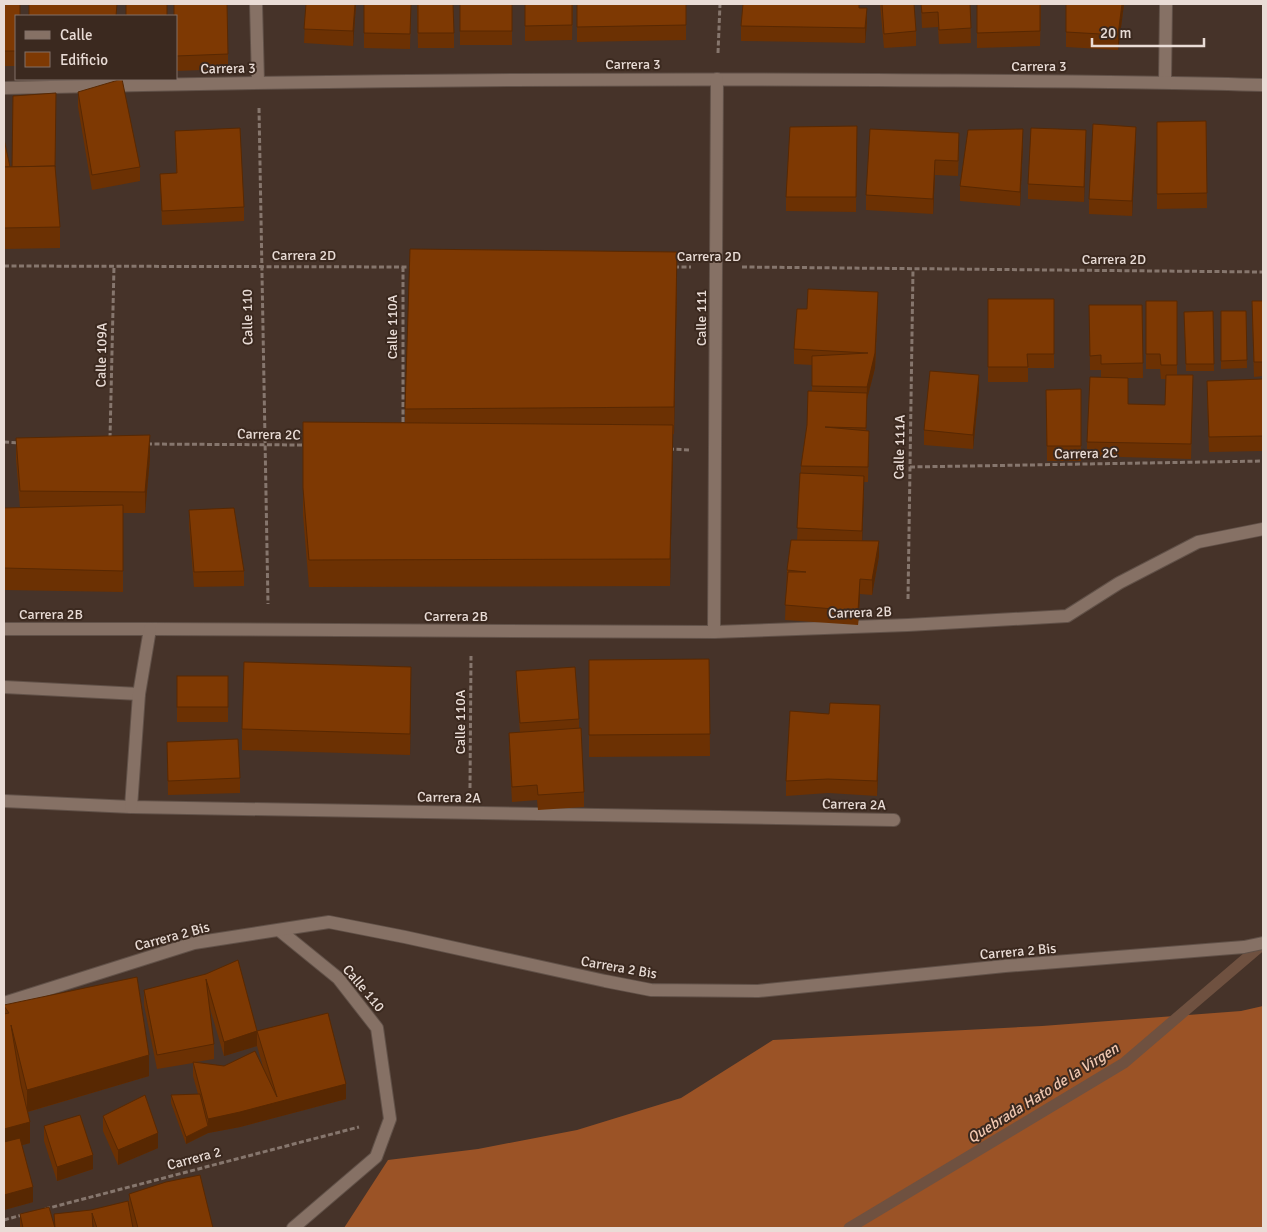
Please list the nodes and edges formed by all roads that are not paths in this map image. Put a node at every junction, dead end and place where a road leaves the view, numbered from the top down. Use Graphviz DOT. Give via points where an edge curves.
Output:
graph roads {
  1 [pos="256,4"];
  2 [pos="1166,4"];
  3 [pos="717,79"];
  4 [pos="258,82"];
  5 [pos="1165,82"];
  6 [pos="1263,85"];
  7 [pos="4,88"];
  8 [pos="1263,529"];
  9 [pos="4,629"];
  10 [pos="150,629"];
  11 [pos="714,632"];
  12 [pos="4,687"];
  13 [pos="139,694"];
  14 [pos="4,801"];
  15 [pos="131,807"];
  16 [pos="894,820"];
  17 [pos="279,930"];
  18 [pos="1263,943"];
  19 [pos="4,1003"];
  20 [pos="293,1228"];
  1 -- 4 [label="street"];
  2 -- 5 [label="street"];
  3 -- 4 [label="street, Carrera 3"];
  3 -- 5 [label="street, Carrera 3"];
  3 -- 11 [label="street, Calle 111"];
  4 -- 7 [label="street, Carrera 3"];
  5 -- 6 [label="street, Carrera 3"];
  8 -- 11 [label="street, Carrera 2B" via="1198,542 1119,583 1067,616"];
  9 -- 10 [label="street, Carrera 2B"];
  10 -- 11 [label="street, Carrera 2B"];
  10 -- 13 [label="street"];
  12 -- 13 [label="street"];
  13 -- 15 [label="street"];
  14 -- 15 [label="street, Carrera 2A"];
  15 -- 16 [label="street, Carrera 2A"];
  17 -- 18 [label="street, Carrera 2 Bis" via="330,922 651,990 758,990"];
  17 -- 19 [label="street, Carrera 2 Bis" via="194,943"];
  17 -- 20 [label="street, Calle 110" via="338,978 377,1028 390,1119 376,1157"];
}
